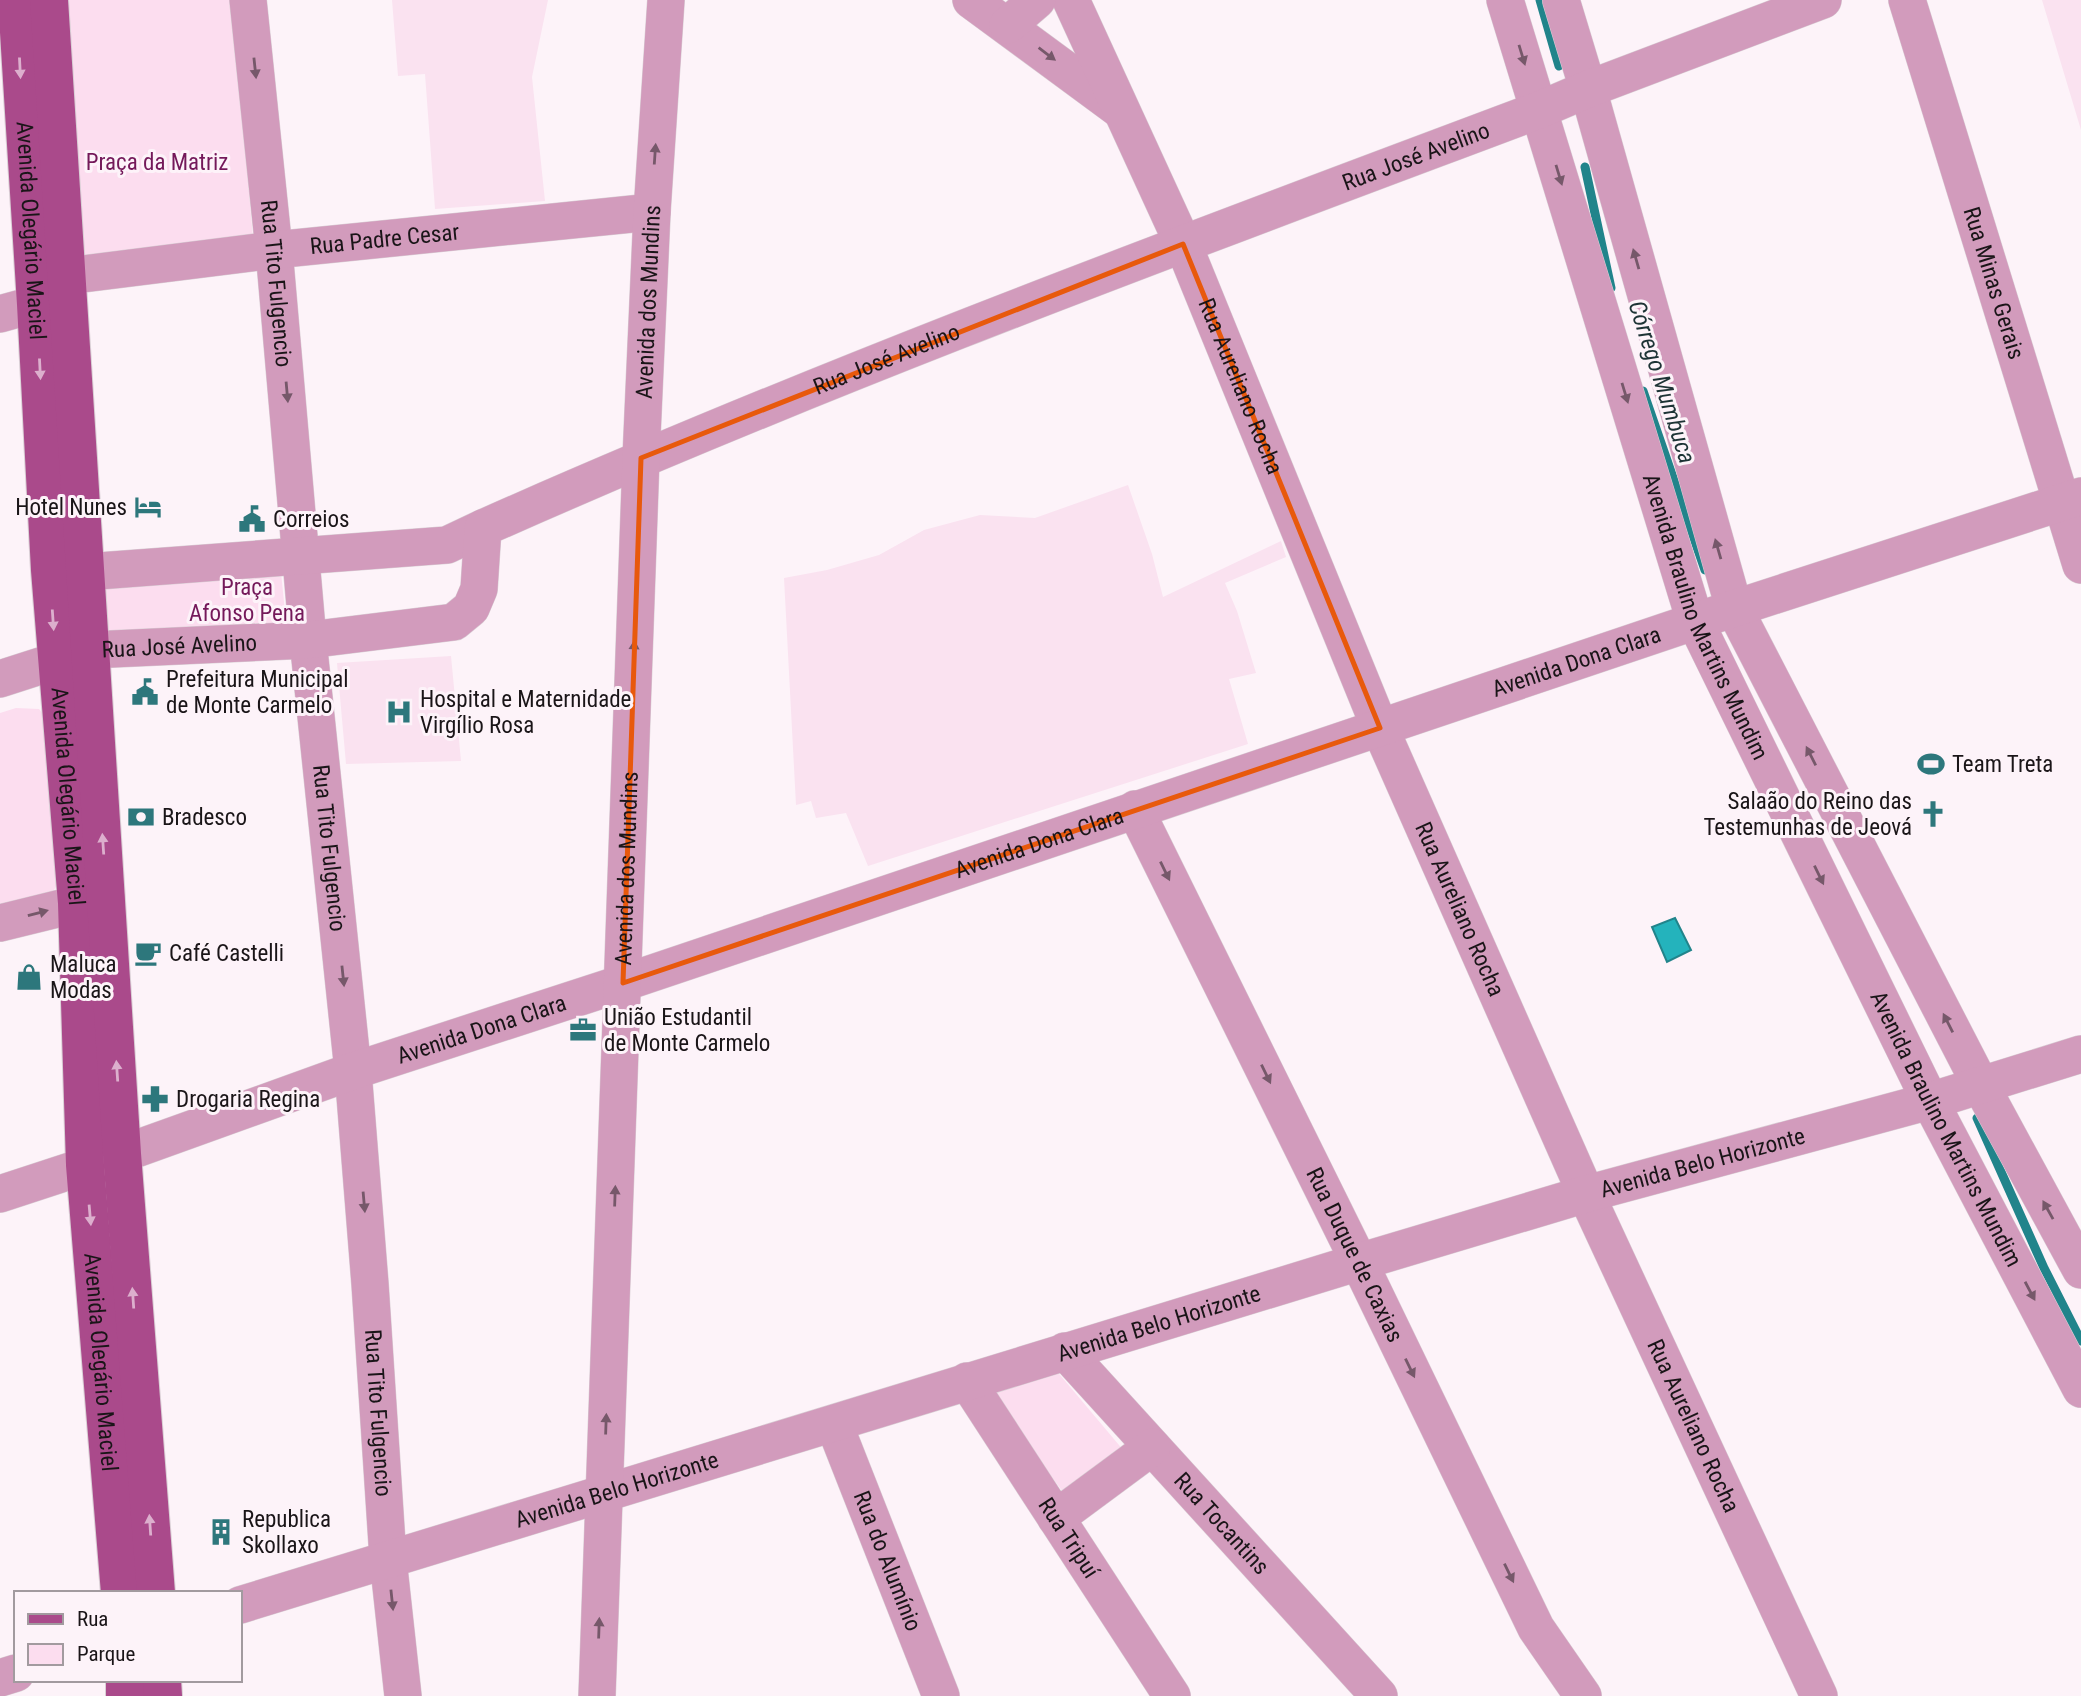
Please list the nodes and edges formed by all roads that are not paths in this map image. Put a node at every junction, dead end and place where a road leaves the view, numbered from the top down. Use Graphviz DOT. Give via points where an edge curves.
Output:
graph roads {
  1 [pos="17,0"];
  2 [pos="49,0"];
  3 [pos="248,0"];
  4 [pos="666,0"];
  5 [pos="971,0"];
  6 [pos="1037,0"];
  7 [pos="1071,0"];
  8 [pos="1505,0"];
  9 [pos="1561,0"];
  10 [pos="1823,0"];
  11 [pos="1907,0"];
  12 [pos="1008,25"];
  13 [pos="1588,89"];
  14 [pos="1539,110"];
  15 [pos="1123,112"];
  16 [pos="652,212"];
  17 [pos="1183,244"];
  18 [pos="274,250"];
  19 [pos="45,287"];
  20 [pos="0,314"];
  21 [pos="641,458"];
  22 [pos="2071,499"];
  23 [pos="483,528"];
  24 [pos="302,557"];
  25 [pos="2081,565"];
  26 [pos="67,571"];
  27 [pos="1734,608"];
  28 [pos="1695,621"];
  29 [pos="308,640"];
  30 [pos="73,655"];
  31 [pos="0,679"];
  32 [pos="1380,728"];
  33 [pos="1135,809"];
  34 [pos="91,900"];
  35 [pos="0,923"];
  36 [pos="623,983"];
  37 [pos="2081,1054"];
  38 [pos="353,1071"];
  39 [pos="1980,1084"];
  40 [pos="1930,1101"];
  41 [pos="122,1154"];
  42 [pos="86,1165"];
  43 [pos="0,1194"];
  44 [pos="1586,1194"];
  45 [pos="1359,1262"];
  46 [pos="2081,1270"];
  47 [pos="1065,1351"];
  48 [pos="967,1381"];
  49 [pos="2081,1389"];
  50 [pos="834,1424"];
  51 [pos="1152,1447"];
  52 [pos="604,1492"];
  53 [pos="1056,1518"];
  54 [pos="388,1559"];
  55 [pos="120,1591"];
  56 [pos="156,1591"];
  57 [pos="242,1604"];
  58 [pos="403,1696"];
  59 [pos="597,1696"];
  60 [pos="941,1696"];
  61 [pos="1172,1696"];
  62 [pos="1379,1696"];
  63 [pos="1583,1696"];
  64 [pos="1819,1696"];
  1 -- 19 [label="main road, Avenida Olegário Maciel, one-way"];
  2 -- 19 [label="main road, Avenida Olegário Maciel"];
  3 -- 18 [label="street, Rua Tito Fulgencio, one-way"];
  16 -- 4 [label="street, Avenida dos Mundins, one-way"];
  5 -- 12 [label="street"];
  6 -- 12 [label="street"];
  7 -- 15 [label="street, Rua Aureliano Rocha"];
  8 -- 14 [label="street, Avenida Braulino Martins Mundim, one-way"];
  9 -- 13 [label="street, Avenida Braulino Martins Mundim"];
  10 -- 13 [label="street, Rua José Avelino"];
  11 -- 22 [label="street, Rua Minas Gerais"];
  12 -- 15 [label="street, one-way"];
  13 -- 14 [label="street, Rua José Avelino"];
  27 -- 13 [label="street, Avenida Braulino Martins Mundim, one-way"];
  14 -- 17 [label="street, Rua José Avelino"];
  14 -- 28 [label="street, Avenida Braulino Martins Mundim, one-way"];
  15 -- 17 [label="street, Rua Aureliano Rocha"];
  16 -- 18 [label="street, Rua Padre Cesar"];
  16 -- 21 [label="street, Avenida dos Mundins"];
  17 -- 21 [label="street, Rua José Avelino"];
  17 -- 32 [label="street, Rua Aureliano Rocha"];
  18 -- 19 [label="street, Rua Padre Cesar"];
  18 -- 24 [label="street, Rua Tito Fulgencio, one-way"];
  19 -- 20 [label="street, Rua Padre Cesar"];
  19 -- 26 [label="main road, Avenida Olegário Maciel"];
  21 -- 23 [label="street, Rua José Avelino"];
  36 -- 21 [label="street, Avenida dos Mundins, one-way"];
  22 -- 25 [label="street, Rua Minas Gerais"];
  22 -- 27 [label="street, Avenida Dona Clara"];
  23 -- 24 [label="street" via="447,545"];
  23 -- 29 [label="street, Rua José Avelino" via="479,589 471,608 454,622"];
  24 -- 26 [label="street"];
  24 -- 29 [label="street, Rua Tito Fulgencio"];
  26 -- 30 [label="main road, Avenida Olegário Maciel"];
  27 -- 28 [label="street, Avenida Dona Clara"];
  39 -- 27 [label="street, Avenida Braulino Martins Mundim, one-way"];
  28 -- 32 [label="street, Avenida Dona Clara"];
  28 -- 40 [label="street, Avenida Braulino Martins Mundim, one-way"];
  29 -- 30 [label="street, Rua José Avelino"];
  29 -- 38 [label="street, Rua Tito Fulgencio, one-way"];
  30 -- 31 [label="street, Rua José Avelino"];
  30 -- 34 [label="main road, Avenida Olegário Maciel"];
  32 -- 33 [label="street, Avenida Dona Clara"];
  32 -- 44 [label="street, Rua Aureliano Rocha"];
  33 -- 36 [label="street, Avenida Dona Clara"];
  33 -- 45 [label="street, Rua Duque de Caxias, one-way"];
  35 -- 34 [label="street, one-way"];
  41 -- 34 [label="main road, Avenida Olegário Maciel, one-way"];
  34 -- 42 [label="main road, Avenida Olegário Maciel"];
  36 -- 38 [label="street, Avenida Dona Clara"];
  52 -- 36 [label="street, Avenida dos Mundins, one-way"];
  37 -- 39 [label="street, Avenida Belo Horizonte"];
  38 -- 41 [label="street, Avenida Dona Clara"];
  38 -- 54 [label="street, Rua Tito Fulgencio, one-way"];
  39 -- 40 [label="street, Avenida Belo Horizonte"];
  46 -- 39 [label="street, Avenida Braulino Martins Mundim, one-way"];
  40 -- 44 [label="street, Avenida Belo Horizonte"];
  40 -- 49 [label="street, Avenida Braulino Martins Mundim, one-way"];
  41 -- 42 [label="street, Avenida Dona Clara"];
  56 -- 41 [label="main road, Avenida Olegário Maciel, one-way"];
  42 -- 43 [label="street, Avenida Dona Clara"];
  42 -- 55 [label="main road, Avenida Olegário Maciel, one-way"];
  44 -- 45 [label="street, Avenida Belo Horizonte"];
  44 -- 64 [label="street, Rua Aureliano Rocha"];
  45 -- 47 [label="street, Avenida Belo Horizonte"];
  45 -- 63 [label="street, Rua Duque de Caxias, one-way" via="1536,1628"];
  47 -- 48 [label="street, Avenida Belo Horizonte"];
  47 -- 51 [label="street, Rua Tocantins"];
  48 -- 50 [label="street, Avenida Belo Horizonte"];
  48 -- 53 [label="street, Rua Tripuí"];
  50 -- 52 [label="street, Avenida Belo Horizonte"];
  50 -- 60 [label="street, Rua do Alumínio"];
  51 -- 53 [label="street"];
  51 -- 62 [label="street, Rua Tocantins"];
  52 -- 54 [label="street, Avenida Belo Horizonte"];
  59 -- 52 [label="street, Avenida dos Mundins, one-way"];
  53 -- 61 [label="street, Rua Tripuí"];
  54 -- 57 [label="street, Avenida Belo Horizonte"];
  54 -- 58 [label="street, Rua Tito Fulgencio, one-way"];
}
